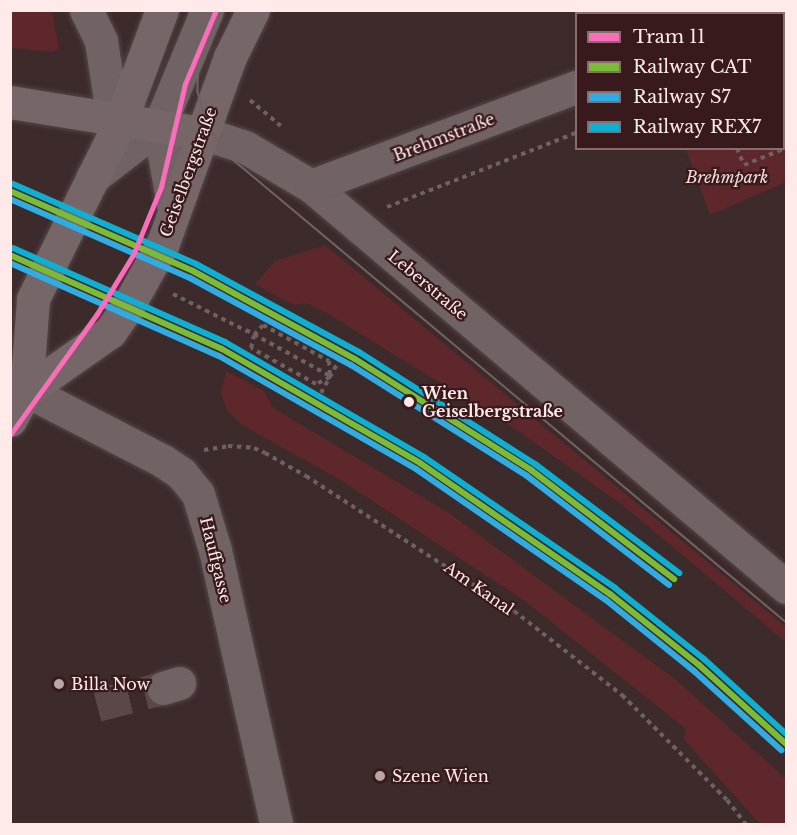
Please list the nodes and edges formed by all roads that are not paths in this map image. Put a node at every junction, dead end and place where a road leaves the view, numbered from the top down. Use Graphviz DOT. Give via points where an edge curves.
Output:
graph roads {
  1 [pos="86,10"];
  2 [pos="162,10"];
  3 [pos="207,10"];
  4 [pos="253,10"];
  5 [pos="575,87"];
  6 [pos="10,102"];
  7 [pos="117,120"];
  8 [pos="159,126"];
  9 [pos="202,133"];
  10 [pos="92,178"];
  11 [pos="311,186"];
  12 [pos="174,210"];
  13 [pos="18,386"];
  14 [pos="10,420"];
  15 [pos="786,588"];
  16 [pos="276,825"];
  1 -- 7 [label="street" via="100,41"];
  2 -- 7 [label="main road, Geiselbergstraße"];
  3 -- 8 [label="street"];
  4 -- 9 [label="main road, Geiselbergstraße" via="230,57"];
  5 -- 11 [label="street, Brehmstraße"];
  6 -- 7 [label="main road, Leberstraße"];
  7 -- 8 [label="main road, Leberstraße"];
  7 -- 10 [label="main road, Geiselbergstraße"];
  8 -- 9 [label="main road, Leberstraße"];
  8 -- 10 [label="street"];
  8 -- 12 [label="street"];
  9 -- 11 [label="street, Leberstraße" via="245,147"];
  9 -- 12 [label="main road, Geiselbergstraße"];
  10 -- 13 [label="main road, Geiselbergstraße" via="33,298"];
  11 -- 15 [label="street, Leberstraße"];
  12 -- 13 [label="main road, Geiselbergstraße" via="162,243 110,332"];
  13 -- 14 [label="main road, Geiselbergstraße"];
  13 -- 16 [label="street, Hauffgasse" via="163,461 189,481 206,516"];
}
